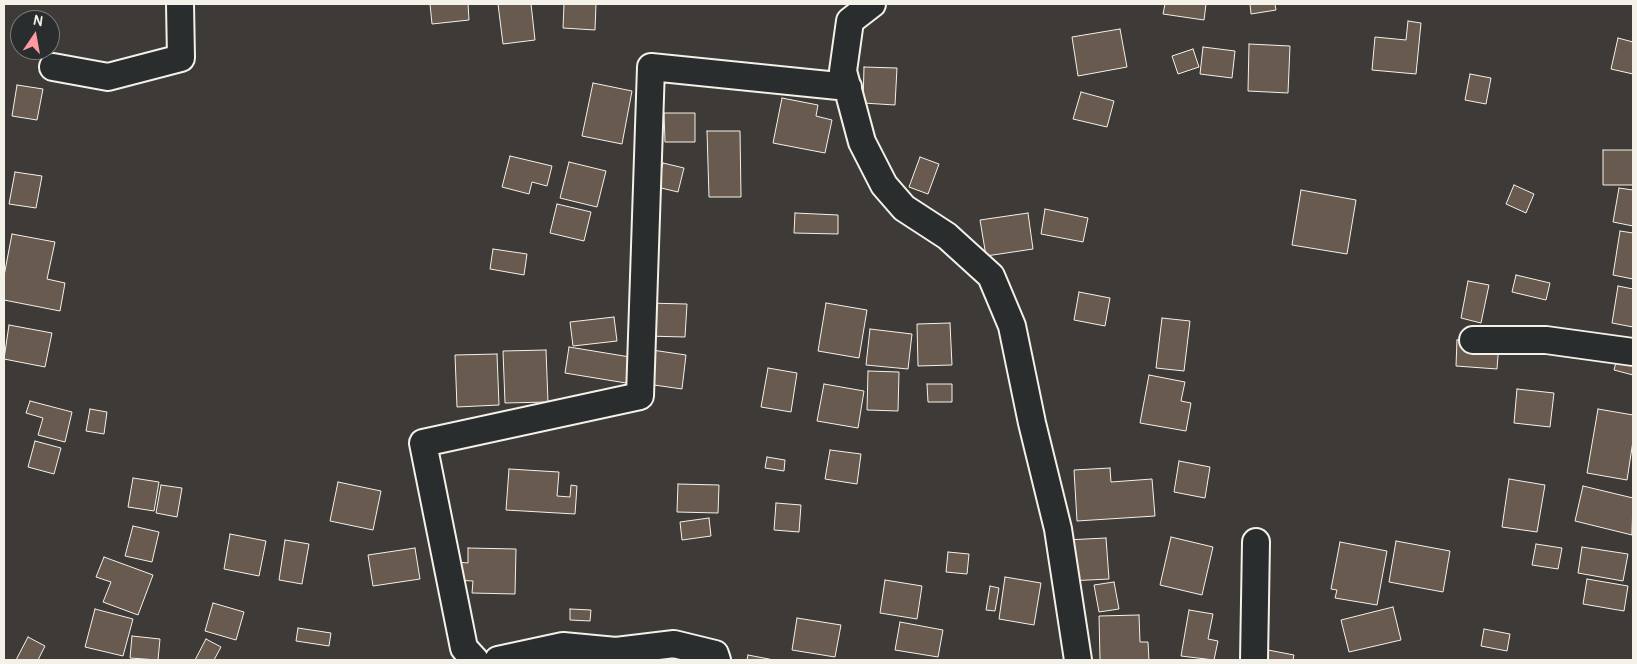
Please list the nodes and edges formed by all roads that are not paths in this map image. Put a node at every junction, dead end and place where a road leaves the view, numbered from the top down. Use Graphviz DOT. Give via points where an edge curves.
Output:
graph roads {
  1 [pos="180,4"];
  2 [pos="872,4"];
  3 [pos="53,67"];
  4 [pos="848,88"];
  5 [pos="1473,340"];
  6 [pos="1633,352"];
  7 [pos="1256,542"];
  8 [pos="475,660"];
  9 [pos="498,660"];
  10 [pos="716,660"];
  11 [pos="1078,660"];
  12 [pos="1254,660"];
  1 -- 3 [label="street" via="181,58 108,77"];
  2 -- 4 [label="street" via="850,21 843,72"];
  4 -- 8 [label="street" via="651,67 640,396 423,443 464,648"];
  4 -- 11 [label="street" via="862,142 884,185 904,208 947,236 991,276 1012,326 1058,529"];
  5 -- 6 [label="street" via="1546,340"];
  7 -- 12 [label="street"];
  9 -- 10 [label="street" via="563,646 616,651 674,644 715,654"];
}
